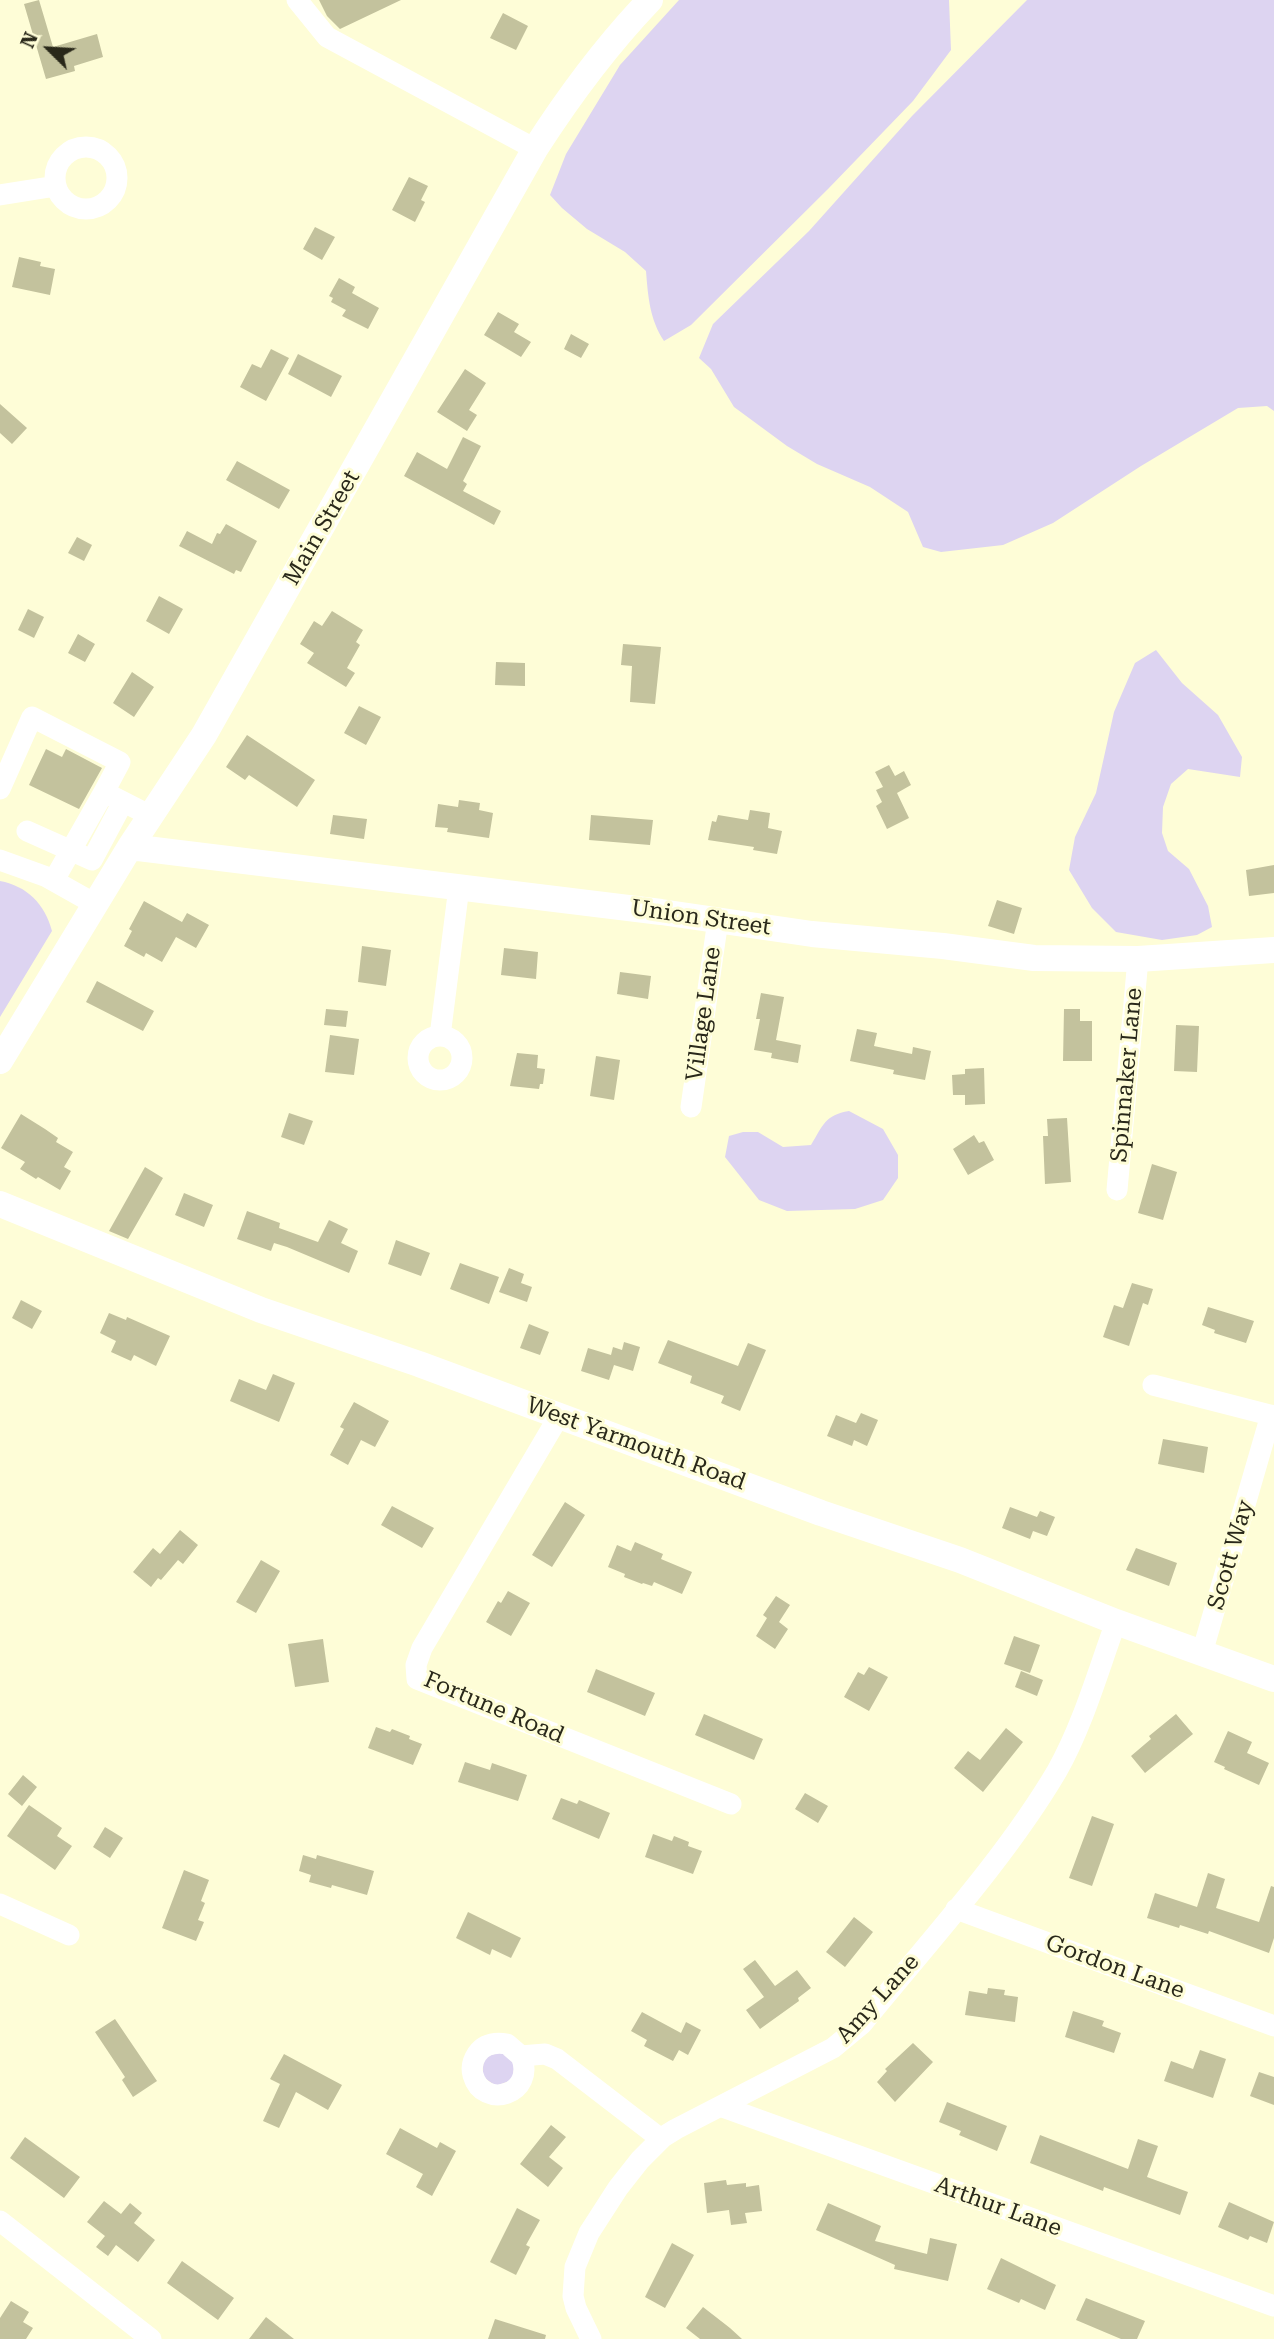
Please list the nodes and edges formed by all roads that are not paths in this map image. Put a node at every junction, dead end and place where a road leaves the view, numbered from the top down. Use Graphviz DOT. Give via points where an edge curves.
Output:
graph roads {
  1 [pos="297,0"];
  2 [pos="650,0"];
  3 [pos="535,149"];
  4 [pos="56,186"];
  5 [pos="0,195"];
  6 [pos="0,789"];
  7 [pos="104,792"];
  8 [pos="123,802"];
  9 [pos="150,816"];
  10 [pos="27,831"];
  11 [pos="130,847"];
  12 [pos="71,850"];
  13 [pos="0,860"];
  14 [pos="54,880"];
  15 [pos="459,887"];
  16 [pos="94,904"];
  17 [pos="718,920"];
  18 [pos="1274,950"];
  19 [pos="1138,959"];
  20 [pos="440,1036"];
  21 [pos="0,1061"];
  22 [pos="691,1107"];
  23 [pos="1117,1190"];
  24 [pos="0,1204"];
  25 [pos="1153,1385"];
  26 [pos="559,1416"];
  27 [pos="1272,1416"];
  28 [pos="1116,1622"];
  29 [pos="1202,1653"];
  30 [pos="1274,1679"];
  31 [pos="731,1804"];
  32 [pos="0,1904"];
  33 [pos="956,1909"];
  34 [pos="69,1935"];
  35 [pos="1274,2026"];
  36 [pos="521,2056"];
  37 [pos="723,2106"];
  38 [pos="662,2139"];
  39 [pos="0,2221"];
  40 [pos="1274,2306"];
  41 [pos="594,2335"];
  42 [pos="151,2339"];
  1 -- 3 [label="street" via="327,37"];
  2 -- 3 [label="main road, Main Street" via="567,99"];
  3 -- 9 [label="main road, Main Street" via="204,735"];
  4 -- 5 [label="street"];
  6 -- 7 [label="street" via="32,717 120,762"];
  7 -- 8 [label="street"];
  7 -- 12 [label="street"];
  8 -- 9 [label="street"];
  8 -- 12 [label="street" via="92,860"];
  9 -- 11 [label="main road, Main Street"];
  10 -- 12 [label="street"];
  11 -- 15 [label="main road, Union Street"];
  11 -- 16 [label="main road, Main Street"];
  12 -- 14 [label="street"];
  13 -- 14 [label="street"];
  14 -- 16 [label="street"];
  15 -- 17 [label="main road, Union Street"];
  15 -- 20 [label="street"];
  16 -- 21 [label="main road, Main Street"];
  17 -- 19 [label="main road, Union Street" via="1034,958"];
  17 -- 22 [label="street, Village Lane"];
  18 -- 19 [label="main road, Union Street"];
  19 -- 23 [label="street, Spinnaker Lane"];
  24 -- 26 [label="main road, West Yarmouth Road" via="261,1310"];
  25 -- 27 [label="street"];
  26 -- 28 [label="main road, West Yarmouth Road" via="960,1560"];
  26 -- 31 [label="street, Fortune Road" via="422,1648 417,1679"];
  27 -- 29 [label="street, Scott Way"];
  28 -- 29 [label="main road, West Yarmouth Road"];
  28 -- 33 [label="street, Amy Lane" via="1058,1769"];
  29 -- 30 [label="main road, West Yarmouth Road"];
  32 -- 34 [label="street"];
  33 -- 35 [label="street, Gordon Lane"];
  33 -- 37 [label="street, Amy Lane" via="847,2038"];
  36 -- 38 [label="street" via="545,2054 556,2059"];
  37 -- 38 [label="street, Amy Lane"];
  37 -- 40 [label="street, Arthur Lane"];
  38 -- 41 [label="street, Amy Lane" via="618,2188 581,2249 573,2296"];
  39 -- 42 [label="street"];
}
